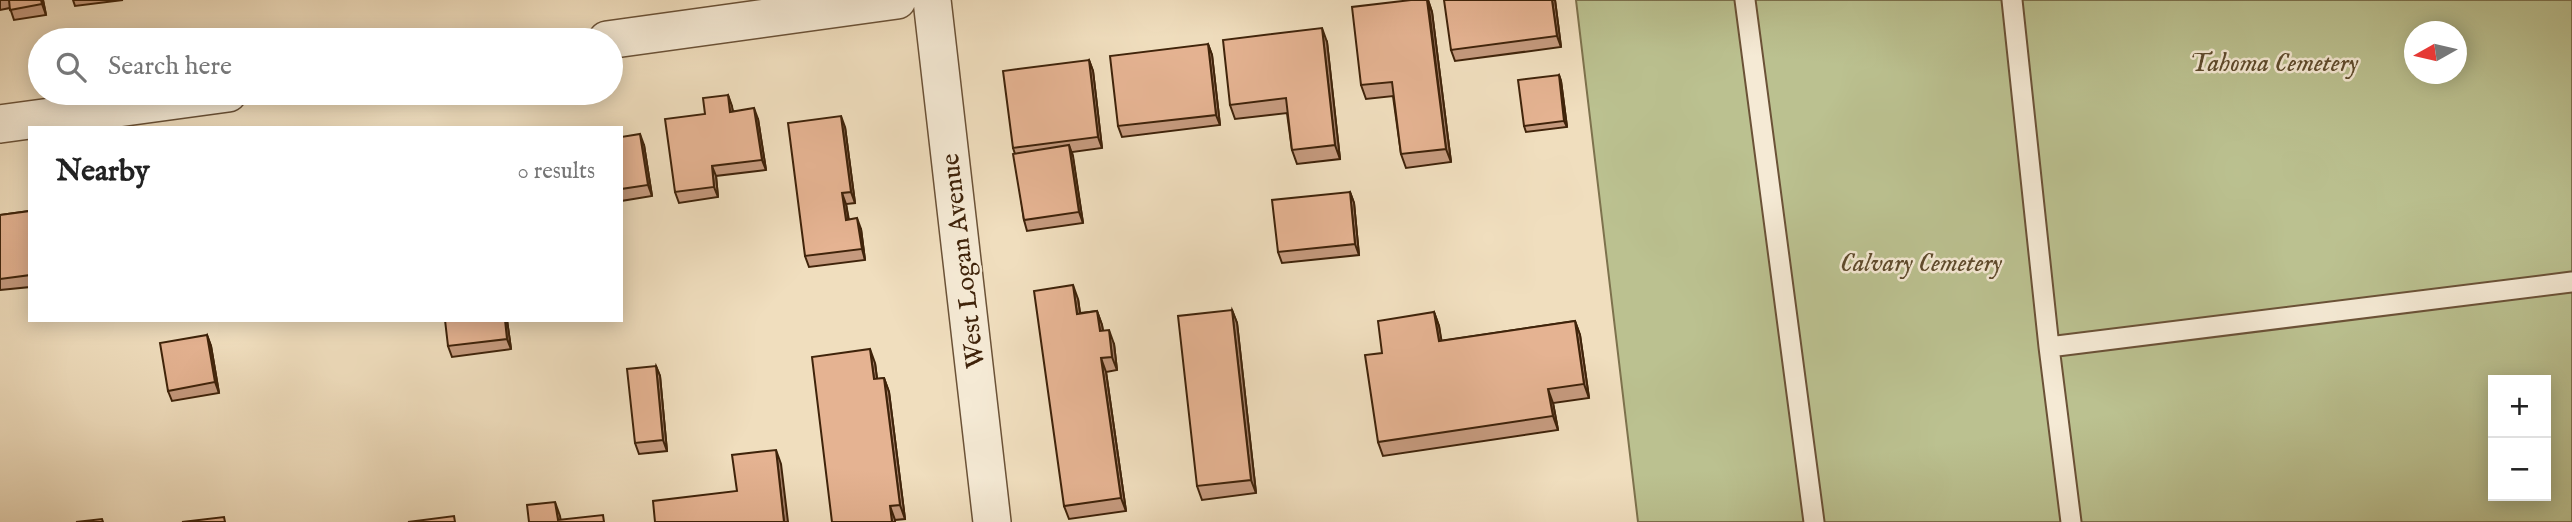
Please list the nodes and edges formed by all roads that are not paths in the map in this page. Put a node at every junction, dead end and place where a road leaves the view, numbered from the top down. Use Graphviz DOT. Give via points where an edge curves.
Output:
graph roads {
  1 [pos="897,0"];
  2 [pos="932,0"];
  3 [pos="1745,0"];
  4 [pos="2012,0"];
  5 [pos="623,38"];
  6 [pos="140,105"];
  7 [pos="0,124"];
  8 [pos="2572,282"];
  9 [pos="2049,347"];
  10 [pos="992,522"];
  11 [pos="1814,522"];
  12 [pos="2071,522"];
  1 -- 5 [label="street"];
  2 -- 10 [label="street, West Logan Avenue"];
  3 -- 11 [label="lane"];
  4 -- 9 [label="lane"];
  6 -- 7 [label="street"];
  8 -- 9 [label="lane"];
  9 -- 12 [label="lane"];
}
